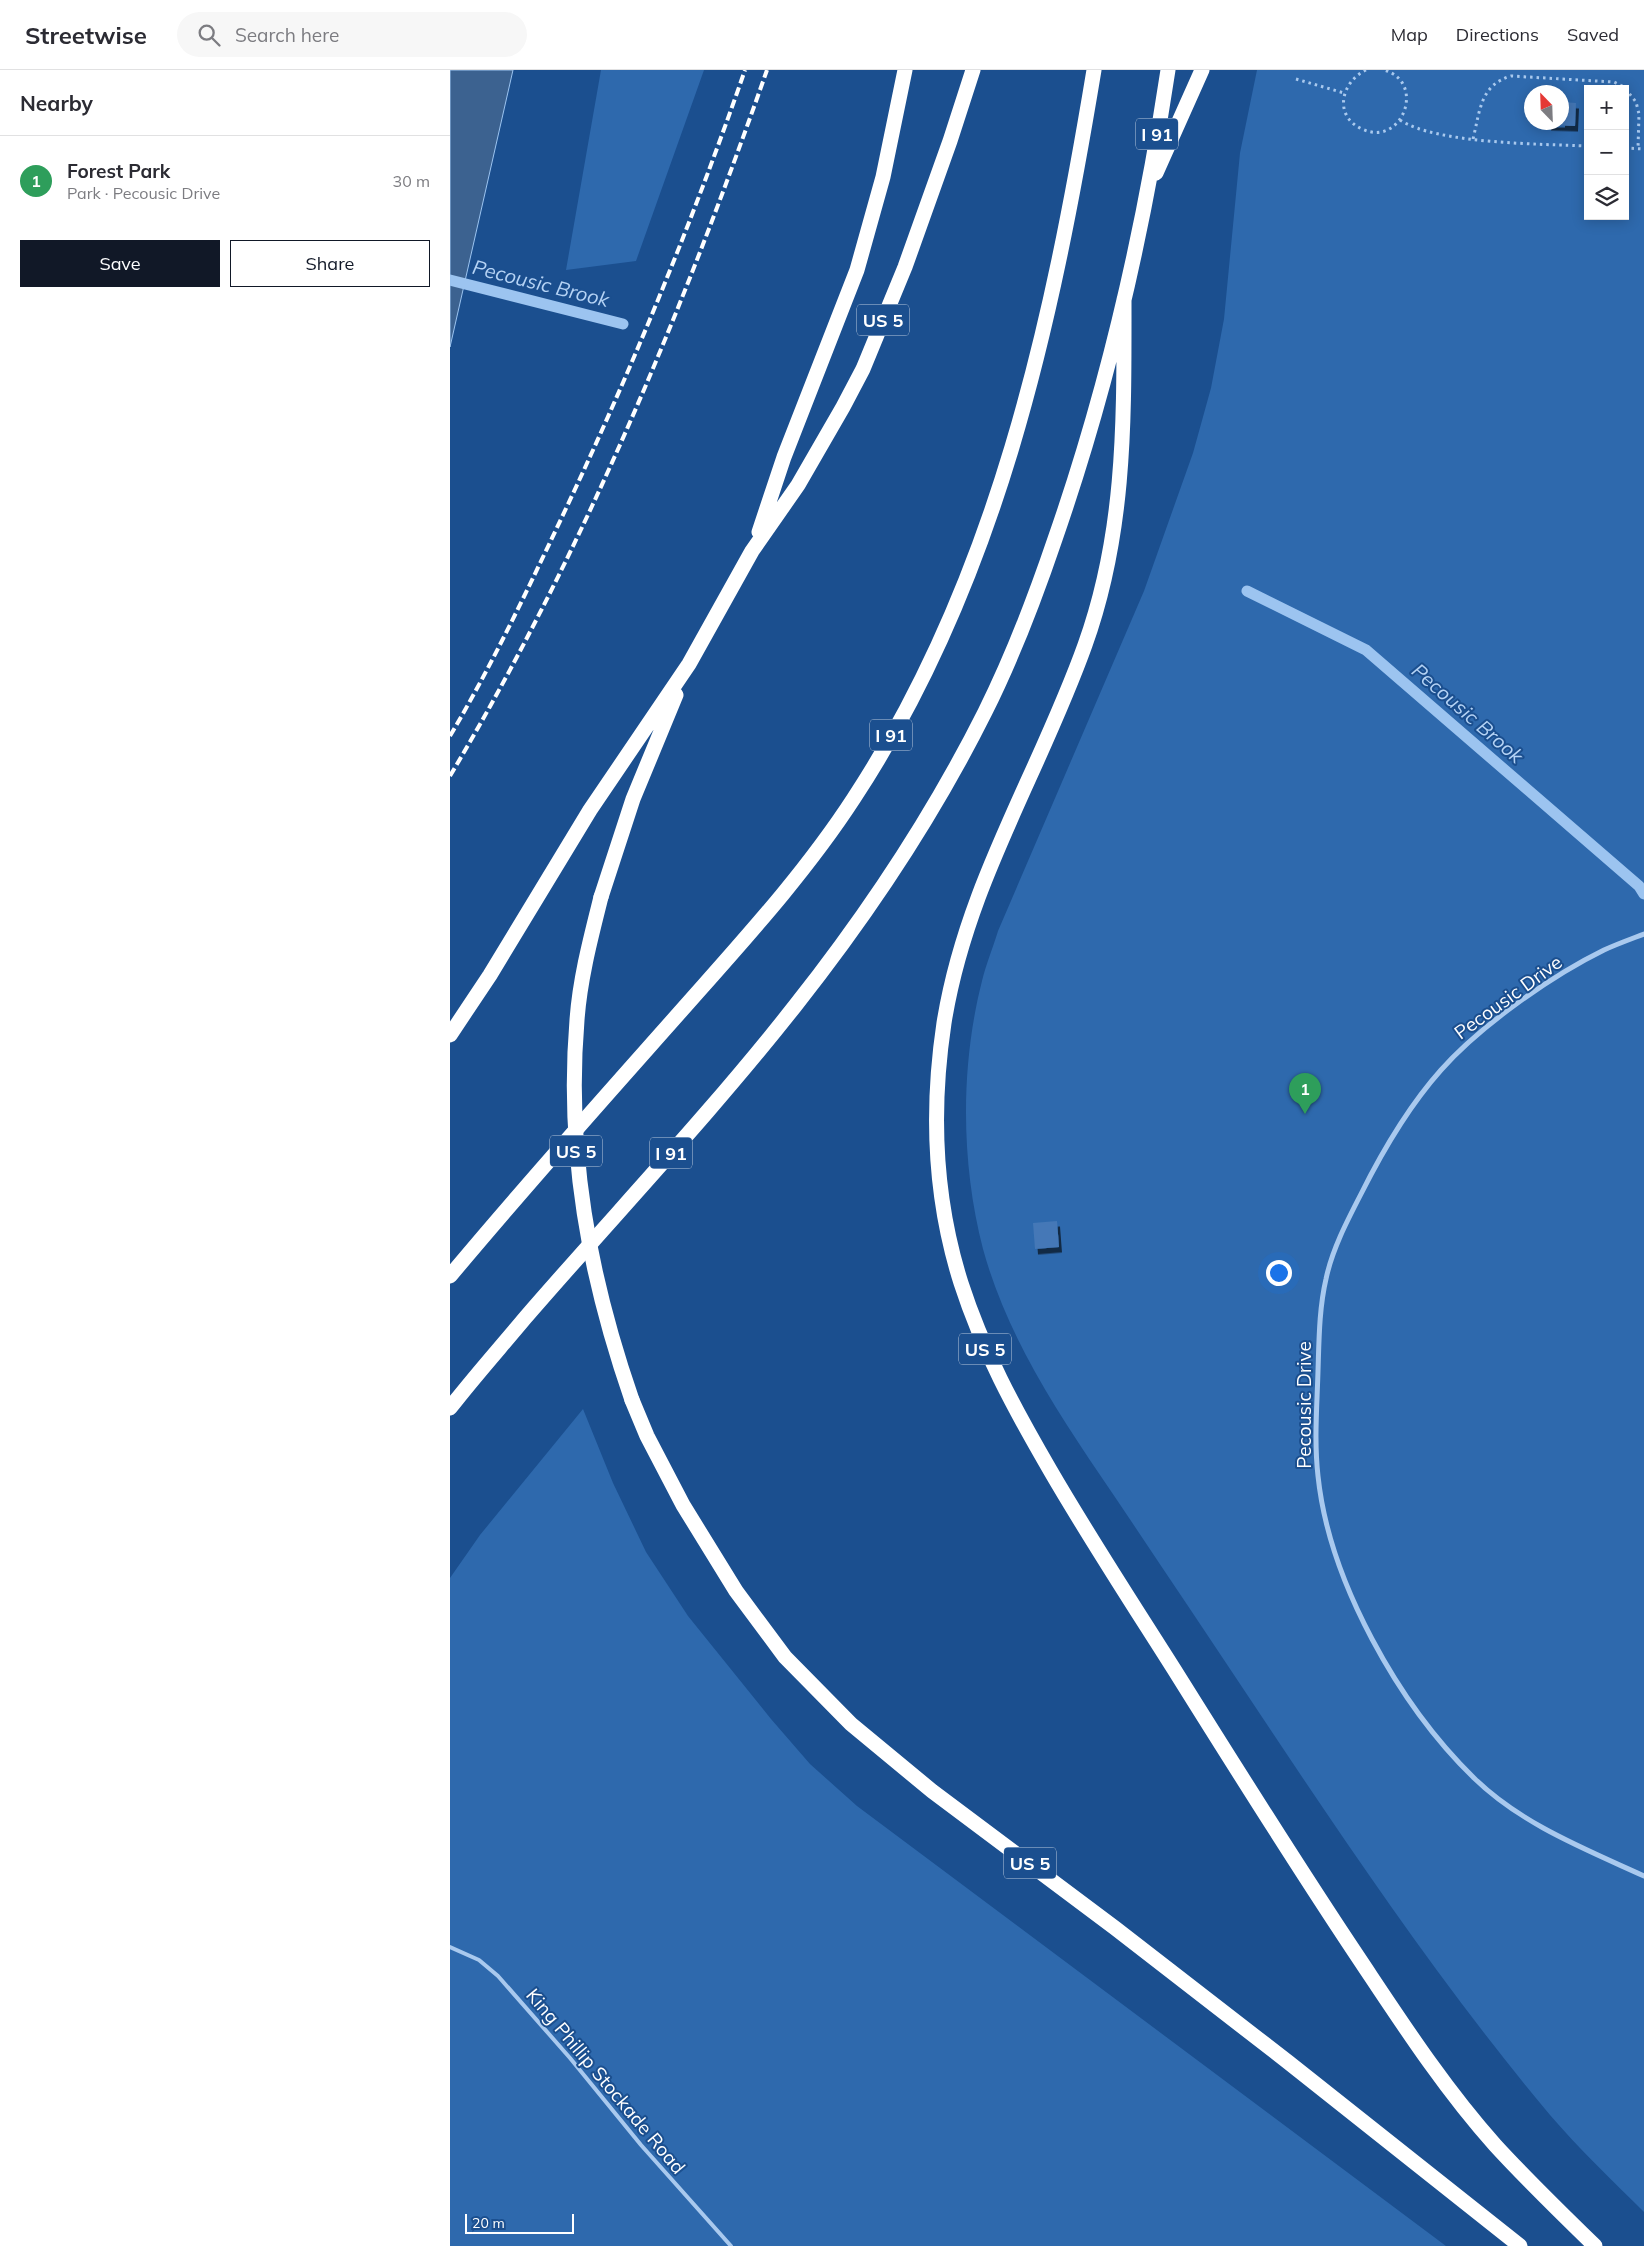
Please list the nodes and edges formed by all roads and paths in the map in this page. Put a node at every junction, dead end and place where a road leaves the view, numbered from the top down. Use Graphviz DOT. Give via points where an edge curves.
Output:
graph roads {
  1 [pos="905,70"];
  2 [pos="973,70"];
  3 [pos="1094,70"];
  4 [pos="1168,70"];
  5 [pos="1202,70"];
  6 [pos="1366,70"];
  7 [pos="1384,70"];
  8 [pos="1296,79"];
  9 [pos="1344,93"];
  10 [pos="1400,120"];
  11 [pos="1473,139"];
  12 [pos="1584,146"];
  13 [pos="1629,148"];
  14 [pos="1638,149"];
  15 [pos="1644,149"];
  16 [pos="1145,197"];
  17 [pos="1124,299"];
  18 [pos="752,551"];
  19 [pos="689,664"];
  20 [pos="1644,934"];
  21 [pos="450,1035"];
  22 [pos="450,1276"];
  23 [pos="450,1408"];
  24 [pos="1644,1876"];
  25 [pos="450,1947"];
  26 [pos="731,2246"];
  27 [pos="1520,2246"];
  28 [pos="1595,2246"];
  1 -- 18 [label="highway" via="883,177 857,270 784,457"];
  2 -- 18 [label="highway, US 5" via="908,258 863,368 818,454"];
  3 -- 22 [label="highway, I 91" via="1058,274 1022,411 980,548 953,615 924,674 854,798 811,856 730,957"];
  4 -- 16 [label="highway, I 91"];
  5 -- 16 [label="highway"];
  6 -- 9 [label="path" via="1349,83"];
  7 -- 10 [label="path" via="1399,79 1405,88 1406,110"];
  8 -- 9 [label="path"];
  9 -- 10 [label="path" via="1348,116 1363,130 1382,131 1392,128"];
  10 -- 11 [label="path" via="1421,130"];
  11 -- 12 [label="path"];
  11 -- 14 [label="path" via="1486,92 1500,79 1511,76 1614,82 1624,86 1636,102"];
  13 -- 14 [label="path"];
  14 -- 15 [label="path"];
  16 -- 17 [label="highway, I 91"];
  17 -- 23 [label="highway, I 91" via="1087,439 1040,583 1015,648 956,770 880,889 797,1004"];
  17 -- 28 [label="highway, US 5" via="1124,427 1109,560 1086,643 971,914 948,1003 940,1055 935,1128 948,1238 982,1342 1012,1407 1099,1552 1321,1902 1403,2025 1463,2106 1507,2157"];
  18 -- 19 [label="highway, US 5"];
  19 -- 21 [label="highway" via="590,810"];
  19 -- 27 [label="highway, US 5, bridge" via="633,799 601,897 577,1018 573,1097 583,1212 597,1288 632,1400 682,1505 736,1591 785,1657 851,1724 932,1791 1100,1916"];
  20 -- 24 [label="street, Pecousic Drive" via="1605,949 1484,1029 1462,1048 1421,1094 1385,1147 1344,1229 1326,1278 1319,1340 1316,1443 1326,1521 1340,1564 1374,1642 1420,1713 1474,1778 1505,1805 1539,1826"];
  25 -- 26 [label="lane, King Phillip Stockade Road" via="479,1960 498,1976"];
}
